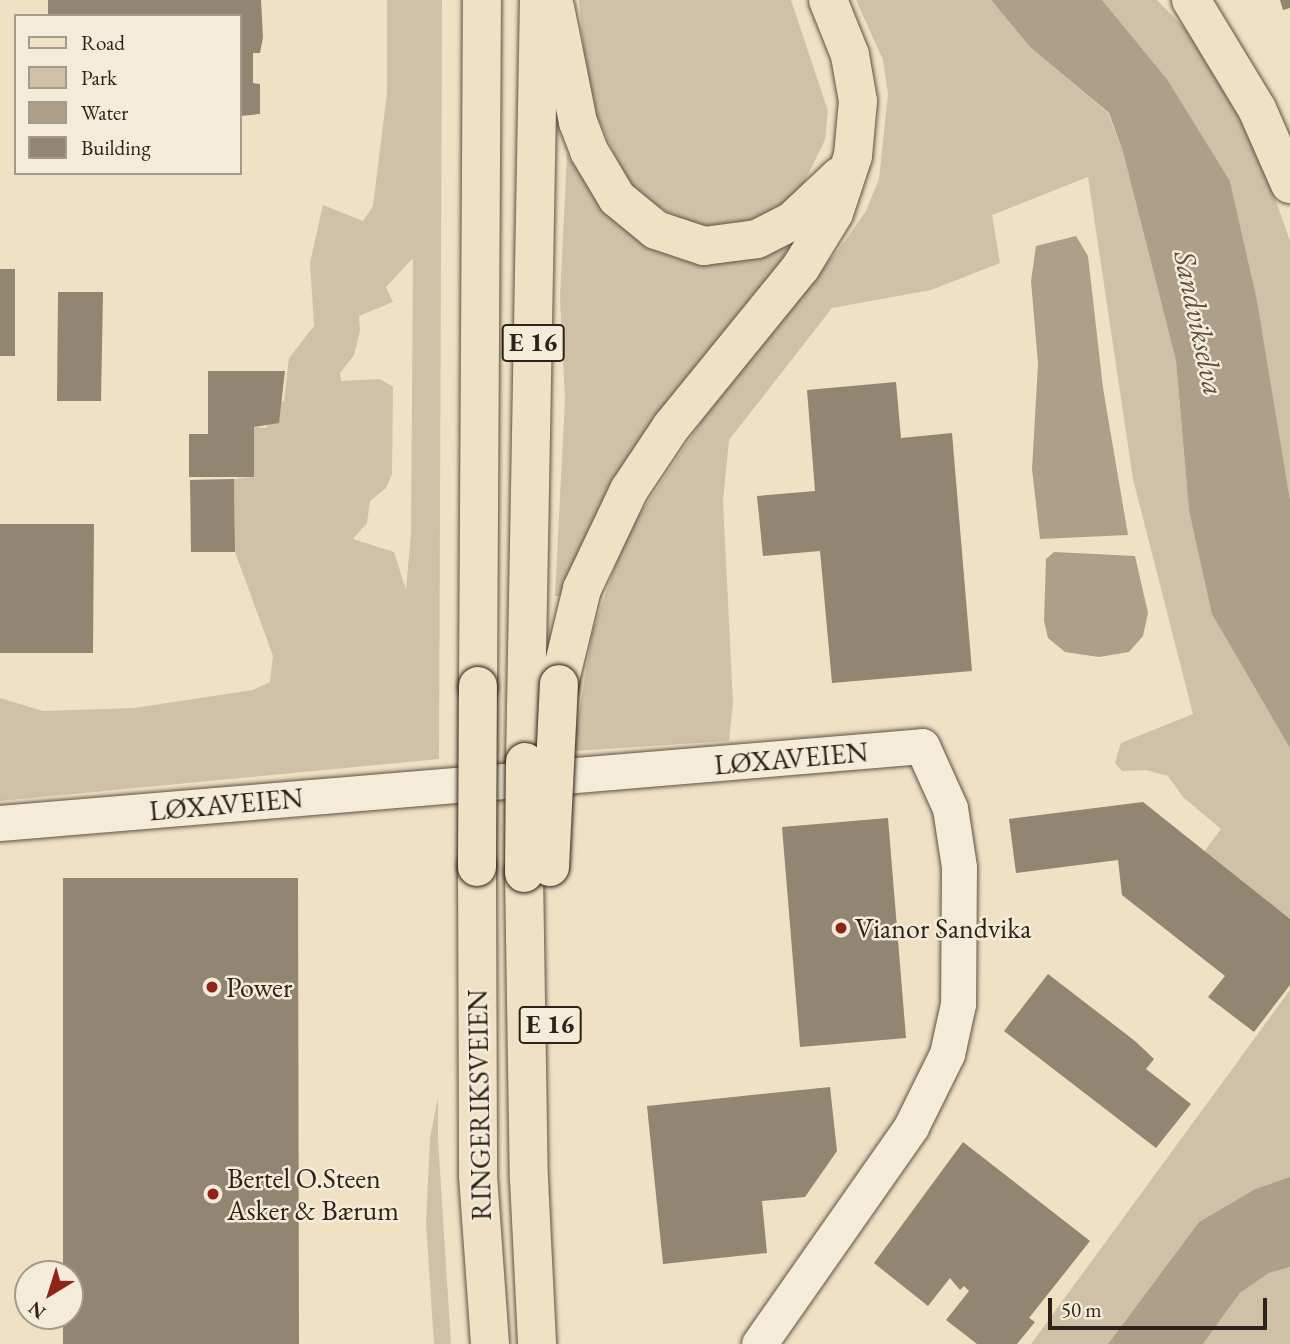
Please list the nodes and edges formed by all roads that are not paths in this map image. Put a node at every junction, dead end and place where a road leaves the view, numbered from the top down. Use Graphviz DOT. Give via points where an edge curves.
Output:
graph roads {
  1 [pos="482,0"];
  2 [pos="539,0"];
  3 [pos="553,0"];
  4 [pos="828,0"];
  5 [pos="1191,0"];
  6 [pos="853,156"];
  7 [pos="1290,184"];
  8 [pos="543,685"];
  9 [pos="0,823"];
  10 [pos="478,1176"];
  11 [pos="467,1344"];
  12 [pos="490,1344"];
  13 [pos="537,1344"];
  14 [pos="759,1344"];
  1 -- 10 [label="main road, RINGERIKSVEIEN / E 16, bridge"];
  2 -- 8 [label="main road, E 16"];
  3 -- 6 [label="main road" via="578,122 589,151 617,198 656,230 704,246 757,239 810,206"];
  4 -- 6 [label="main road, E 16" via="855,81 858,123"];
  5 -- 7 [label="main road" via="1257,109"];
  6 -- 8 [label="main road, E 16" via="834,213 801,267 671,427 611,522"];
  8 -- 13 [label="main road, RINGERIKSVEIEN / E 16, bridge" via="537,870 550,1122 528,1179"];
  9 -- 14 [label="street, LØXAVEIEN" via="922,746 950,808 959,867 958,1004 947,1054 911,1127"];
  10 -- 11 [label="main road, E 16" via="459,1232"];
  10 -- 12 [label="main road, RINGERIKSVEIEN / E 16"];
}
